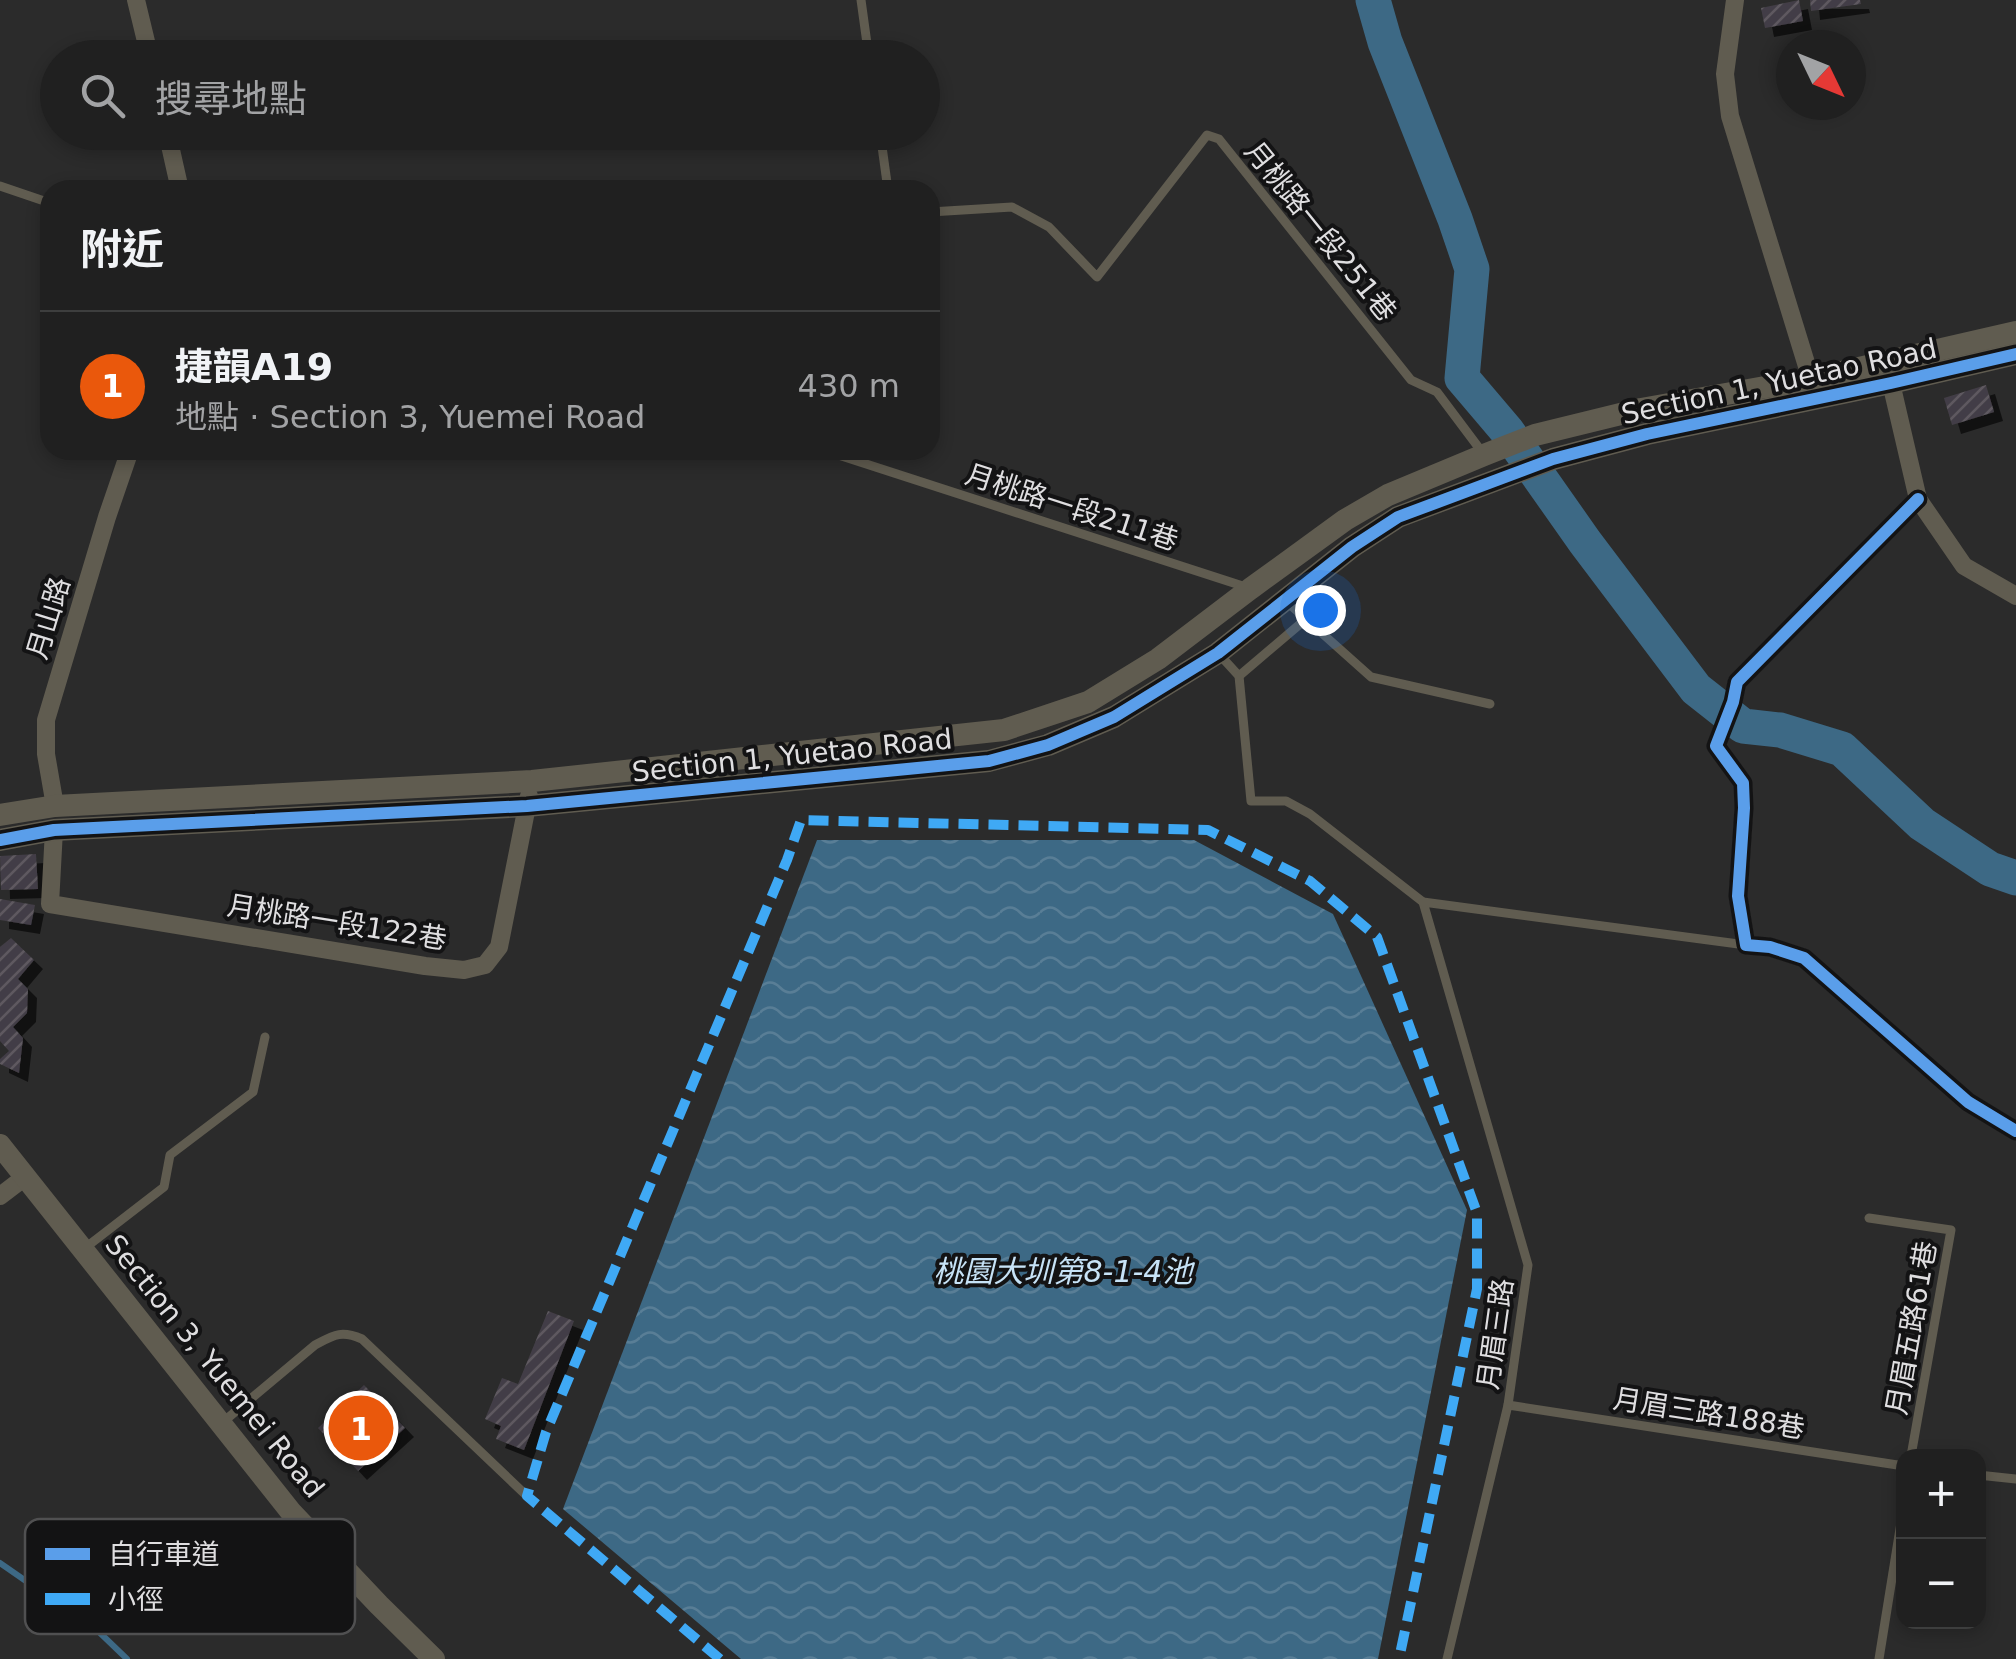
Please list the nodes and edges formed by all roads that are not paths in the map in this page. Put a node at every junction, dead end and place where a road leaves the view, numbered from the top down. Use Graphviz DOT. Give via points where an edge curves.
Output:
graph roads {
  1 [pos="136,0"];
  2 [pos="861,0"];
  3 [pos="1734,0"];
  4 [pos="146,40"];
  5 [pos="867,40"];
  6 [pos="171,150"];
  7 [pos="882,150"];
  8 [pos="178,180"];
  9 [pos="887,180"];
  10 [pos="0,186"];
  11 [pos="40,200"];
  12 [pos="940,211"];
  13 [pos="2016,332"];
  14 [pos="2016,354"];
  15 [pos="1891,383"];
  16 [pos="1814,389"];
  17 [pos="1490,453"];
  18 [pos="127,460"];
  19 [pos="854,460"];
  20 [pos="1918,499"];
  21 [pos="1250,589"];
  22 [pos="2016,596"];
  23 [pos="1285,600"];
  24 [pos="1306,619"];
  25 [pos="1218,653"];
  26 [pos="1239,676"];
  27 [pos="1490,704"];
  28 [pos="532,781"];
  29 [pos="55,806"];
  30 [pos="527,806"];
  31 [pos="0,815"];
  32 [pos="54,830"];
  33 [pos="0,840"];
  34 [pos="1423,902"];
  35 [pos="1746,946"];
  36 [pos="265,1038"];
  37 [pos="2016,1132"];
  38 [pos="0,1145"];
  39 [pos="25,1177"];
  40 [pos="0,1196"];
  41 [pos="1870,1218"];
  42 [pos="83,1250"];
  43 [pos="1508,1405"];
  44 [pos="221,1424"];
  45 [pos="1912,1449"];
  46 [pos="1896,1465"];
  47 [pos="1986,1476"];
  48 [pos="2016,1480"];
  49 [pos="527,1496"];
  50 [pos="298,1519"];
  51 [pos="1898,1539"];
  52 [pos="355,1580"];
  53 [pos="434,1659"];
  54 [pos="1448,1659"];
  55 [pos="1878,1659"];
  1 -- 4 [label="street"];
  2 -- 5 [label="lane"];
  3 -- 16 [label="street" via="1725,74 1730,116"];
  6 -- 8 [label="street"];
  7 -- 9 [label="lane"];
  10 -- 11 [label="lane"];
  12 -- 17 [label="lane, 月桃路一段251巷" via="1012,207 1049,227 1097,277 1206,136 1219,139 1411,380 1437,392"];
  13 -- 16 [label="street, Section 1, Yuetao Road"];
  14 -- 15 [label="street, Section 1, Yuetao Road"];
  15 -- 16 [label="street, Section 1, Yuetao Road"];
  15 -- 20 [label="street"];
  16 -- 17 [label="street, Section 1, Yuetao Road" via="1641,410"];
  16 -- 23 [label="street, Section 1, Yuetao Road" via="1553,459 1398,516"];
  17 -- 21 [label="street, Section 1, Yuetao Road" via="1388,495"];
  18 -- 29 [label="street, 月山路" via="46,720"];
  19 -- 21 [label="lane, 月桃路一段211巷"];
  20 -- 22 [label="street" via="1964,566"];
  20 -- 35 [label="street" via="1737,682 1716,746 1743,783 1738,896"];
  21 -- 23 [label="street"];
  21 -- 28 [label="street, Section 1, Yuetao Road" via="1158,660 1088,702 1004,730"];
  23 -- 24 [label="lane"];
  23 -- 25 [label="street, Section 1, Yuetao Road"];
  24 -- 26 [label="lane"];
  24 -- 27 [label="lane" via="1371,677"];
  25 -- 26 [label="lane"];
  25 -- 30 [label="street, Section 1, Yuetao Road" via="1114,717 1048,746 989,761"];
  26 -- 34 [label="lane" via="1251,801 1286,801 1310,814"];
  28 -- 29 [label="street, Section 1, Yuetao Road"];
  28 -- 30 [label="street, 月桃路一段122巷"];
  29 -- 31 [label="street, Section 1, Yuetao Road"];
  29 -- 32 [label="street"];
  30 -- 32 [label="street, Section 1, Yuetao Road"];
  30 -- 32 [label="street, 月桃路一段122巷" via="499,948 485,965 464,970 50,904"];
  32 -- 33 [label="street, Section 1, Yuetao Road"];
  34 -- 35 [label="lane"];
  34 -- 43 [label="lane, 月眉三路" via="1528,1265"];
  35 -- 37 [label="street" via="1804,958 1968,1102"];
  36 -- 42 [label="lane" via="253,1092 170,1155 164,1187"];
  38 -- 39 [label="street, Section 3, Yuemei Road"];
  39 -- 40 [label="street"];
  39 -- 42 [label="street, Section 3, Yuemei Road"];
  41 -- 45 [label="lane, 月眉五路61巷" via="1952,1230"];
  42 -- 44 [label="street, Section 3, Yuemei Road"];
  43 -- 46 [label="lane, 月眉三路188巷"];
  43 -- 54 [label="lane, 月眉三路"];
  44 -- 49 [label="lane" via="315,1345 348,1333"];
  44 -- 50 [label="street, Section 3, Yuemei Road"];
  47 -- 48 [label="lane"];
  51 -- 55 [label="lane"];
  52 -- 53 [label="street, Section 3, Yuemei Road"];
}
